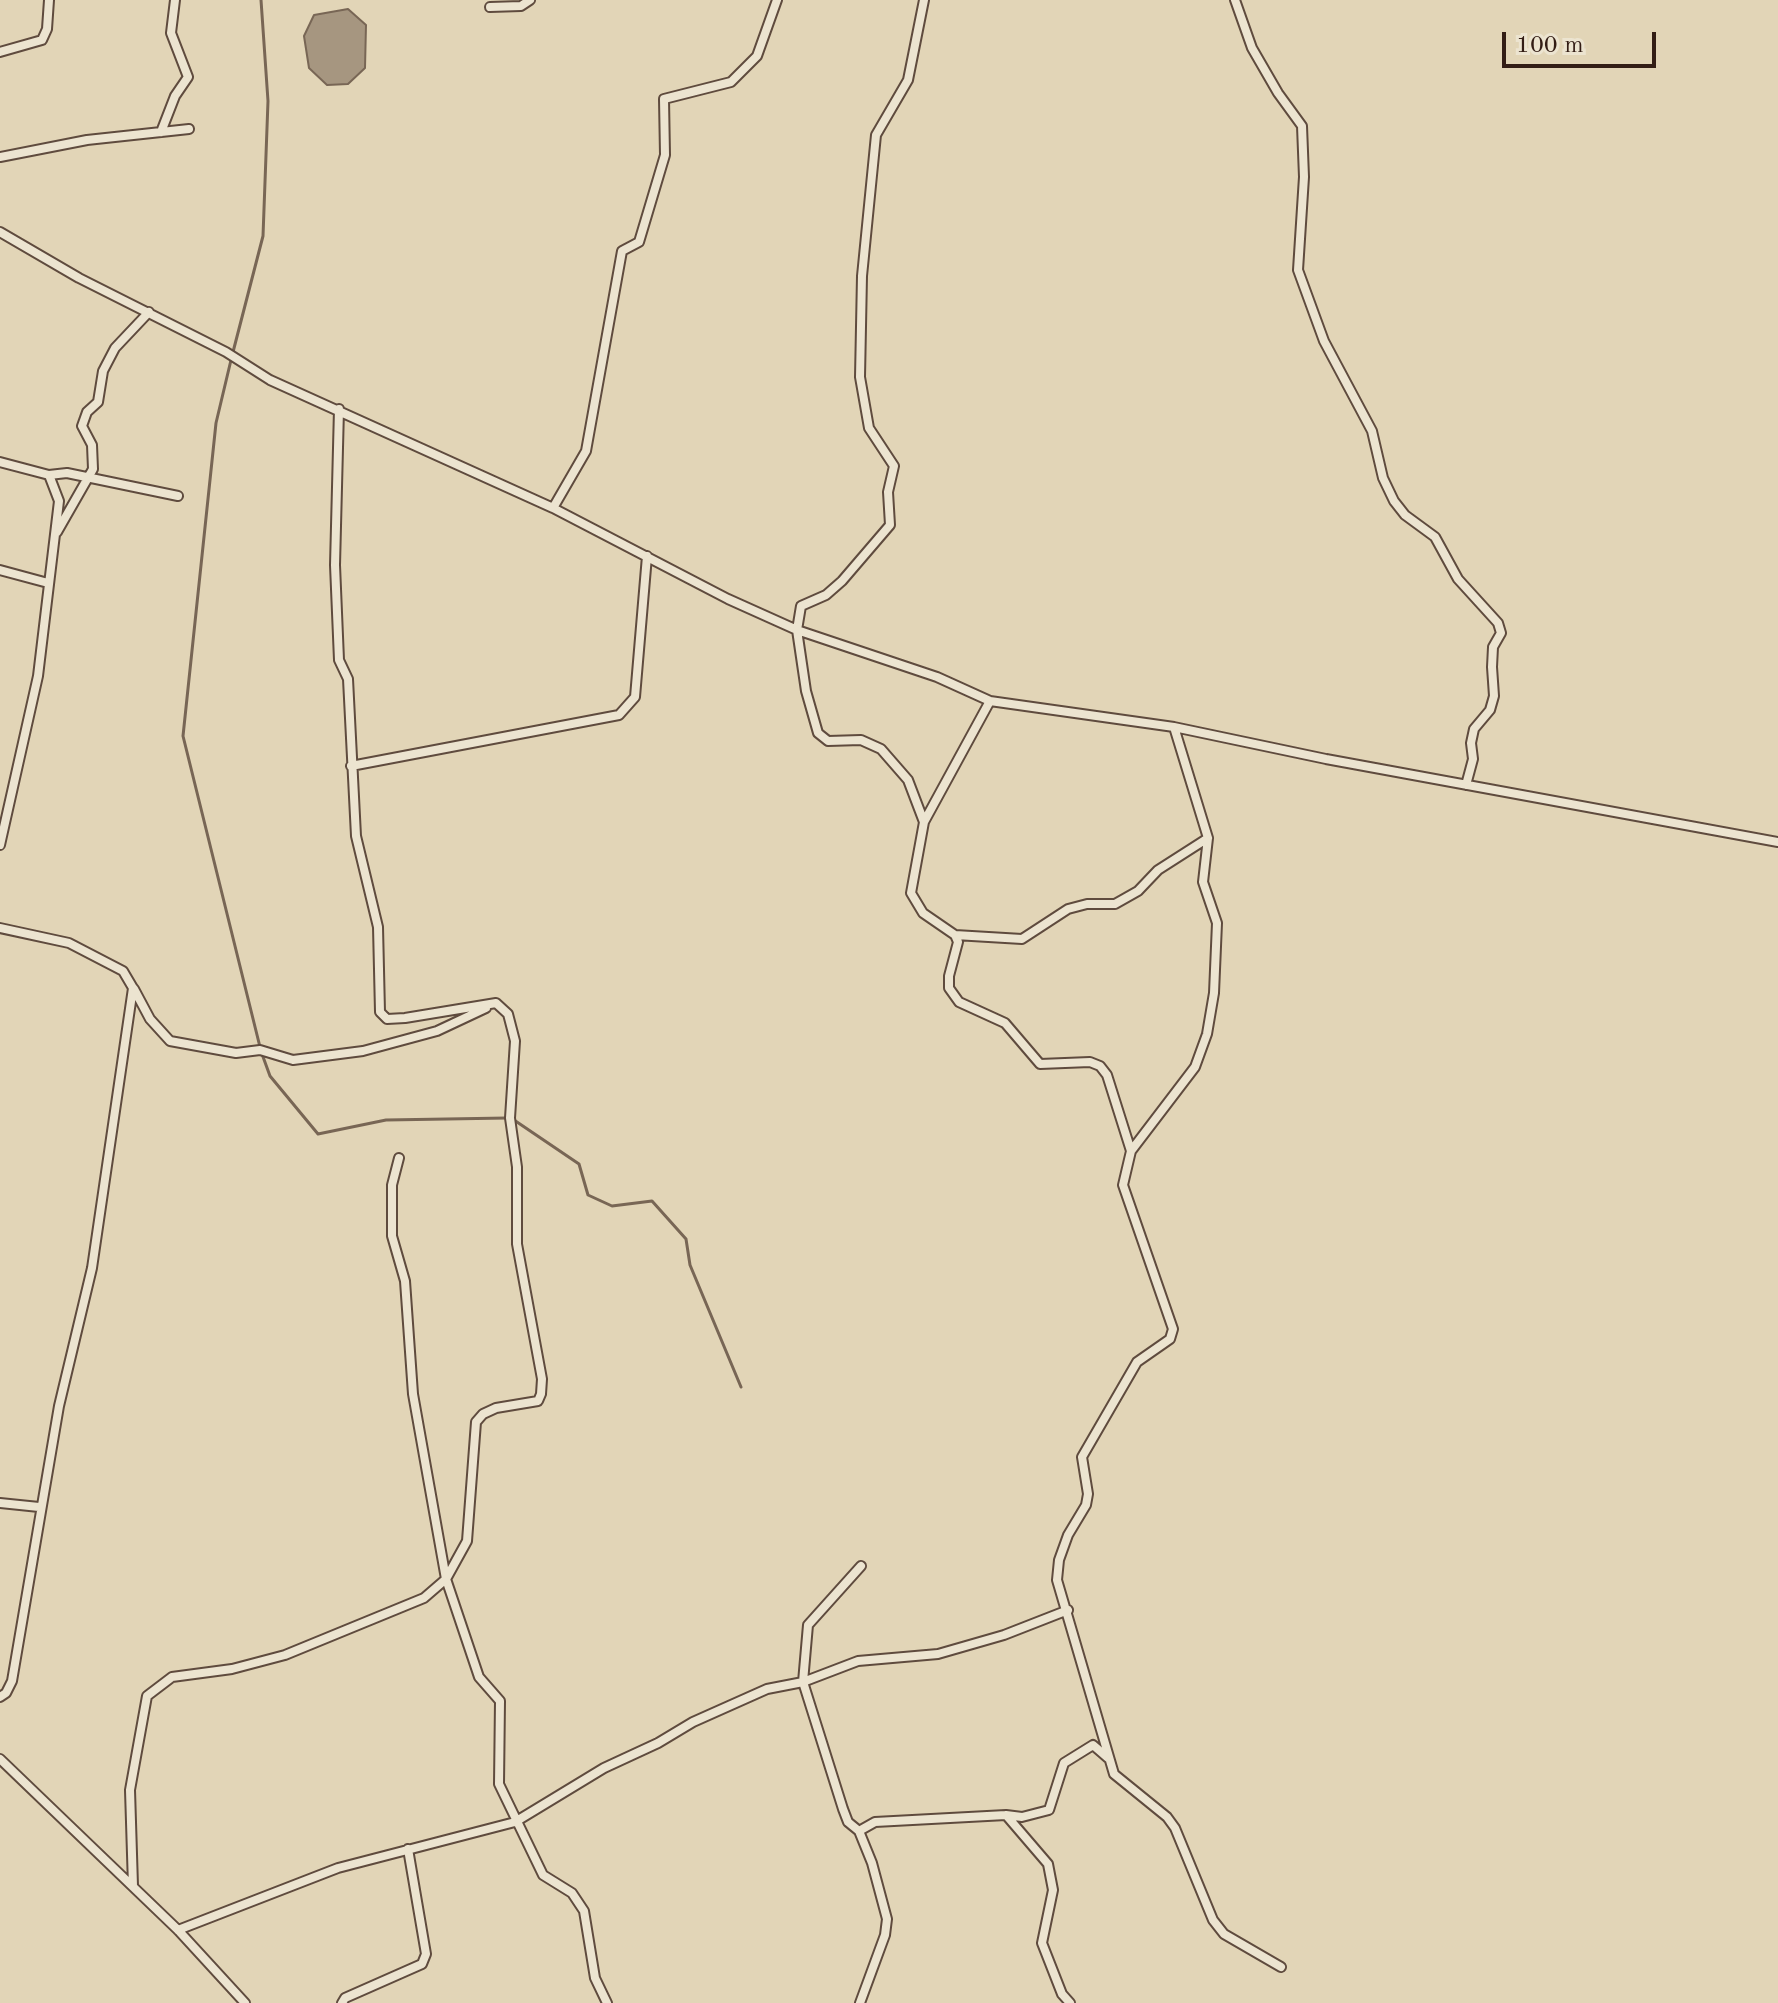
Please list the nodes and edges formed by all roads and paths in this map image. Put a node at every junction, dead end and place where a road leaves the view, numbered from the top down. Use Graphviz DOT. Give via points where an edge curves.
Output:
graph roads {
  1 [pos="49,0"];
  2 [pos="175,0"];
  3 [pos="530,0"];
  4 [pos="777,0"];
  5 [pos="924,0"];
  6 [pos="1235,0"];
  7 [pos="490,7"];
  8 [pos="0,52"];
  9 [pos="189,129"];
  10 [pos="161,132"];
  11 [pos="0,157"];
  12 [pos="0,232"];
  13 [pos="149,312"];
  14 [pos="339,409"];
  15 [pos="0,462"];
  16 [pos="49,475"];
  17 [pos="87,477"];
  18 [pos="178,496"];
  19 [pos="553,508"];
  20 [pos="54,536"];
  21 [pos="647,556"];
  22 [pos="0,570"];
  23 [pos="48,583"];
  24 [pos="797,630"];
  25 [pos="990,701"];
  26 [pos="1174,727"];
  27 [pos="351,766"];
  28 [pos="1466,785"];
  29 [pos="4,804"];
  30 [pos="924,822"];
  31 [pos="1208,838"];
  32 [pos="1778,842"];
  33 [pos="0,845"];
  34 [pos="0,928"];
  35 [pos="955,935"];
  36 [pos="133,988"];
  37 [pos="496,1003"];
  38 [pos="1131,1151"];
  39 [pos="399,1158"];
  40 [pos="0,1503"];
  41 [pos="39,1507"];
  42 [pos="861,1566"];
  43 [pos="446,1579"];
  44 [pos="1068,1610"];
  45 [pos="803,1682"];
  46 [pos="0,1697"];
  47 [pos="1109,1758"];
  48 [pos="0,1759"];
  49 [pos="4,1768"];
  50 [pos="1006,1815"];
  51 [pos="515,1822"];
  52 [pos="859,1831"];
  53 [pos="408,1849"];
  54 [pos="133,1886"];
  55 [pos="178,1930"];
  56 [pos="1281,1967"];
  57 [pos="245,2003"];
  58 [pos="342,2003"];
  59 [pos="607,2003"];
  60 [pos="860,2003"];
  61 [pos="1070,2003"];
  1 -- 8 [label="street" via="42,40"];
  2 -- 10 [label="street" via="171,33 188,77"];
  3 -- 7 [label="street" via="521,6"];
  4 -- 19 [label="street" via="757,56 731,82 664,99 665,155 639,242 622,251 586,451"];
  5 -- 24 [label="street" via="908,80 876,135 862,276 860,377 869,428 894,466 888,492 890,525 842,581 801,606"];
  6 -- 28 [label="street" via="1252,48 1302,126 1298,270 1324,341 1372,431 1394,501 1435,537 1458,579 1501,633 1493,647 1494,696 1474,729"];
  9 -- 10 [label="street"];
  10 -- 11 [label="street" via="63,143"];
  12 -- 13 [label="street"];
  13 -- 14 [label="street" via="286,388"];
  13 -- 17 [label="street" via="115,348 103,371 98,402 87,412 82,426 94,457"];
  14 -- 19 [label="street"];
  14 -- 27 [label="street" via="335,565"];
  15 -- 16 [label="street"];
  16 -- 17 [label="street"];
  16 -- 20 [label="street" via="59,501"];
  17 -- 18 [label="street"];
  17 -- 20 [label="street"];
  19 -- 21 [label="street"];
  20 -- 23 [label="street"];
  21 -- 24 [label="street"];
  21 -- 27 [label="street" via="635,697 619,715"];
  22 -- 23 [label="street"];
  23 -- 29 [label="street" via="38,676"];
  24 -- 25 [label="street" via="937,677"];
  24 -- 30 [label="street" via="818,733 828,741 861,740 881,749 908,780"];
  25 -- 26 [label="street"];
  25 -- 30 [label="street"];
  26 -- 28 [label="street"];
  26 -- 31 [label="street"];
  27 -- 37 [label="street" via="356,836 378,927 380,1012 387,1019 405,1018"];
  28 -- 32 [label="street"];
  29 -- 33 [label="street"];
  30 -- 35 [label="street" via="911,893 923,913"];
  31 -- 35 [label="street" via="1115,904 1068,909 1022,939"];
  31 -- 38 [label="street" via="1203,882 1217,923 1207,1034 1195,1067"];
  34 -- 36 [label="street" via="83,949 123,971"];
  35 -- 38 [label="street" via="959,948 949,988 959,1002 1005,1023 1040,1064 1100,1066"];
  36 -- 37 [label="street" via="170,1041 236,1053 260,1050 293,1060 363,1051 437,1031"];
  36 -- 41 [label="street" via="92,1268"];
  37 -- 43 [label="street" via="508,1014 515,1041 510,1118 517,1167 517,1244 541,1394 538,1401 496,1408 476,1422 470,1526"];
  38 -- 44 [label="street" via="1123,1185 1126,1202 1173,1329 1170,1339 1137,1362 1082,1457 1086,1505 1068,1535 1057,1580"];
  39 -- 43 [label="street" via="392,1185 392,1236 405,1281 413,1394"];
  40 -- 41 [label="street"];
  41 -- 46 [label="street" via="12,1681"];
  42 -- 45 [label="street" via="808,1625"];
  43 -- 51 [label="street" via="479,1677 500,1701 499,1784"];
  43 -- 54 [label="street" via="424,1598 285,1655 172,1677 147,1696 130,1790"];
  44 -- 45 [label="street" via="938,1654 858,1661"];
  44 -- 47 [label="street"];
  45 -- 51 [label="street" via="767,1689 693,1722"];
  45 -- 52 [label="street" via="843,1809"];
  47 -- 50 [label="street" via="1093,1745 1064,1763 1049,1810"];
  47 -- 56 [label="street" via="1122,1784 1175,1828 1213,1920 1224,1934"];
  48 -- 49 [label="street"];
  49 -- 54 [label="street"];
  50 -- 52 [label="street" via="875,1822"];
  50 -- 61 [label="street" via="1048,1864 1053,1890 1042,1943"];
  51 -- 53 [label="street"];
  51 -- 59 [label="street" via="543,1875 572,1893 584,1911 595,1978"];
  52 -- 60 [label="street" via="887,1919"];
  53 -- 55 [label="street" via="338,1868"];
  53 -- 58 [label="street" via="426,1954 422,1964"];
  54 -- 55 [label="street"];
  55 -- 57 [label="street"];
}
